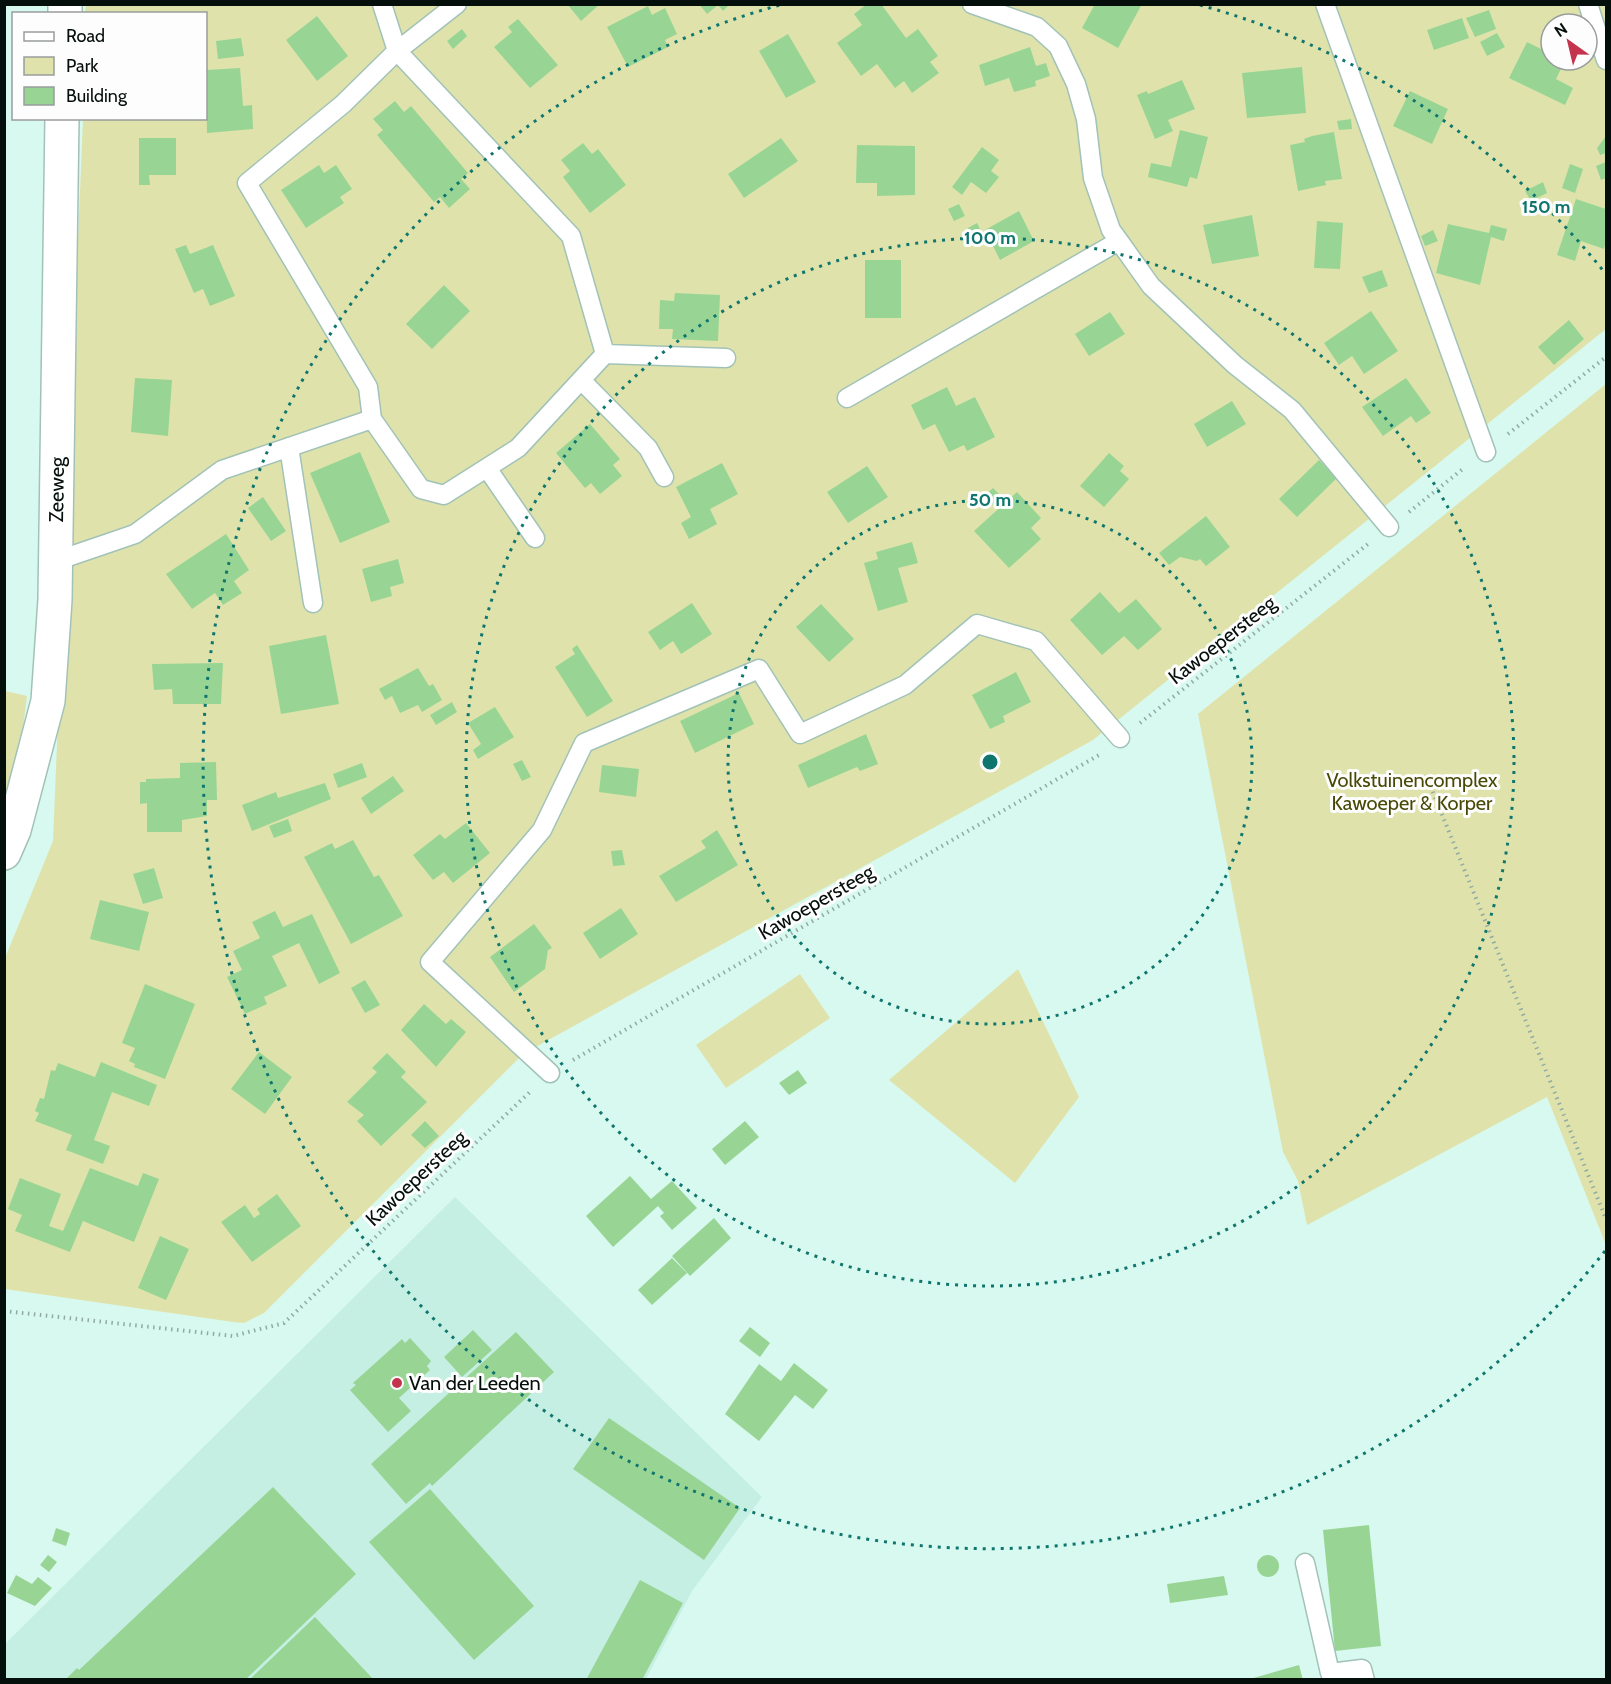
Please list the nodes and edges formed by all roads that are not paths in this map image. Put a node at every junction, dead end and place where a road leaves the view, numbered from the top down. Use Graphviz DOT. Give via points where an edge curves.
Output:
graph roads {
  1 [pos="382,4"];
  2 [pos="457,4"];
  3 [pos="972,4"];
  4 [pos="1325,4"];
  5 [pos="1588,4"];
  6 [pos="397,51"];
  7 [pos="1606,60"];
  8 [pos="62,120"];
  9 [pos="1119,241"];
  10 [pos="605,354"];
  11 [pos="726,358"];
  12 [pos="581,380"];
  13 [pos="847,398"];
  14 [pos="372,419"];
  15 [pos="289,447"];
  16 [pos="1486,452"];
  17 [pos="487,468"];
  18 [pos="664,477"];
  19 [pos="1389,527"];
  20 [pos="535,538"];
  21 [pos="56,561"];
  22 [pos="314,603"];
  23 [pos="1120,738"];
  24 [pos="4,853"];
  25 [pos="550,1073"];
  26 [pos="1305,1563"];
  27 [pos="1365,1680"];
  1 -- 6 [label="lane"];
  2 -- 6 [label="lane"];
  3 -- 9 [label="lane" via="1036,27 1058,46 1076,84 1086,119 1094,178 1111,230"];
  4 -- 16 [label="lane"];
  5 -- 7 [label="lane"];
  6 -- 10 [label="lane" via="571,236"];
  6 -- 14 [label="lane" via="343,104 247,183 368,387"];
  8 -- 21 [label="street, Zeeweg"];
  9 -- 13 [label="lane"];
  9 -- 19 [label="lane" via="1151,286 1235,365 1292,410"];
  10 -- 11 [label="lane"];
  10 -- 12 [label="lane"];
  12 -- 17 [label="lane" via="518,448"];
  12 -- 18 [label="lane" via="648,448"];
  14 -- 15 [label="lane"];
  14 -- 17 [label="lane" via="421,489 444,495"];
  15 -- 21 [label="lane" via="222,470 135,534"];
  15 -- 22 [label="lane"];
  17 -- 20 [label="lane"];
  21 -- 24 [label="street, Zeeweg" via="48,701 14,830"];
  23 -- 25 [label="lane" via="1036,641 977,624 904,685 800,734 759,669 585,743 542,830 430,962"];
  26 -- 27 [label="lane" via="1330,1673 1362,1669"];
}
